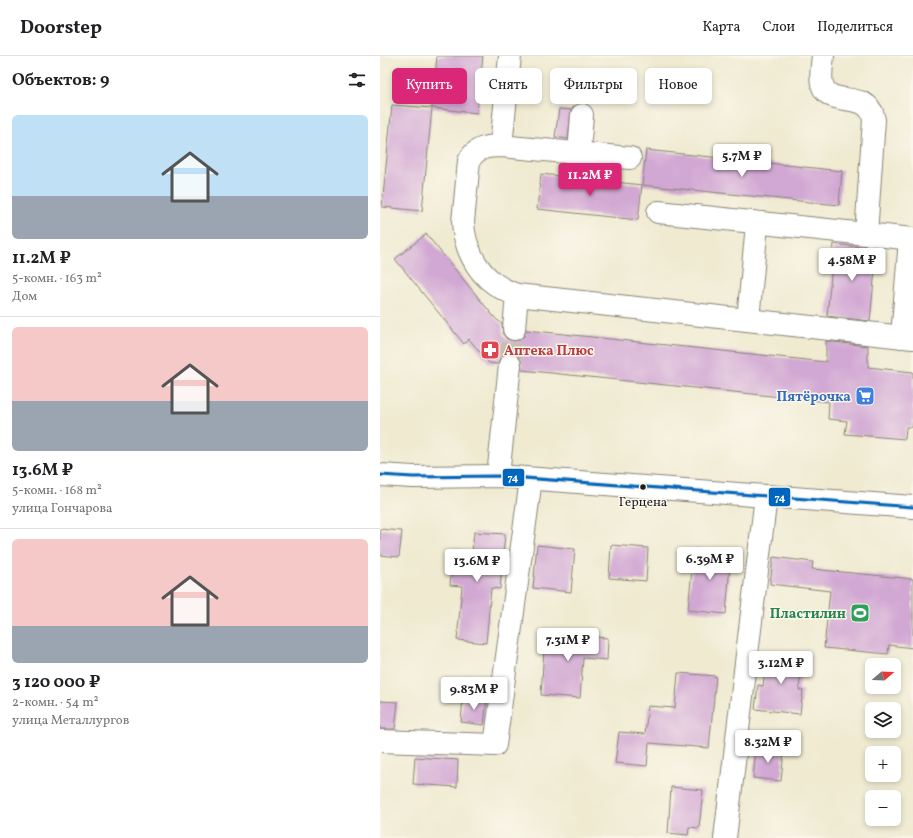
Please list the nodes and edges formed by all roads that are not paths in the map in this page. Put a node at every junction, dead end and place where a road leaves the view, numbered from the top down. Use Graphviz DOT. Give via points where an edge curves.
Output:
graph roads {
  1 [pos="510,56"];
  2 [pos="823,56"];
  3 [pos="582,115"];
  4 [pos="501,146"];
  5 [pos="579,153"];
  6 [pos="630,158"];
  7 [pos="658,212"];
  8 [pos="757,224"];
  9 [pos="866,234"];
  10 [pos="912,239"];
  11 [pos="517,295"];
  12 [pos="748,320"];
  13 [pos="514,329"];
  14 [pos="908,337"];
  15 [pos="510,365"];
  16 [pos="380,475"];
  17 [pos="498,476"];
  18 [pos="532,478"];
  19 [pos="766,496"];
  20 [pos="913,507"];
  21 [pos="380,742"];
  22 [pos="725,838"];
  1 -- 4 [label="street"];
  2 -- 9 [label="street" via="822,86 828,94 866,105 871,110 874,120"];
  3 -- 5 [label="street"];
  4 -- 5 [label="street"];
  4 -- 11 [label="street" via="490,146 472,154 469,161 463,232 470,252 486,278 503,290"];
  5 -- 6 [label="street"];
  7 -- 8 [label="street"];
  8 -- 9 [label="street"];
  8 -- 12 [label="street"];
  9 -- 10 [label="street"];
  10 -- 14 [label="street"];
  11 -- 12 [label="street"];
  11 -- 13 [label="street"];
  12 -- 14 [label="street"];
  15 -- 17 [label="street"];
  16 -- 17 [label="street"];
  17 -- 18 [label="street"];
  18 -- 19 [label="street"];
  18 -- 21 [label="street" via="495,745"];
  19 -- 20 [label="street"];
  19 -- 22 [label="street"];
}
